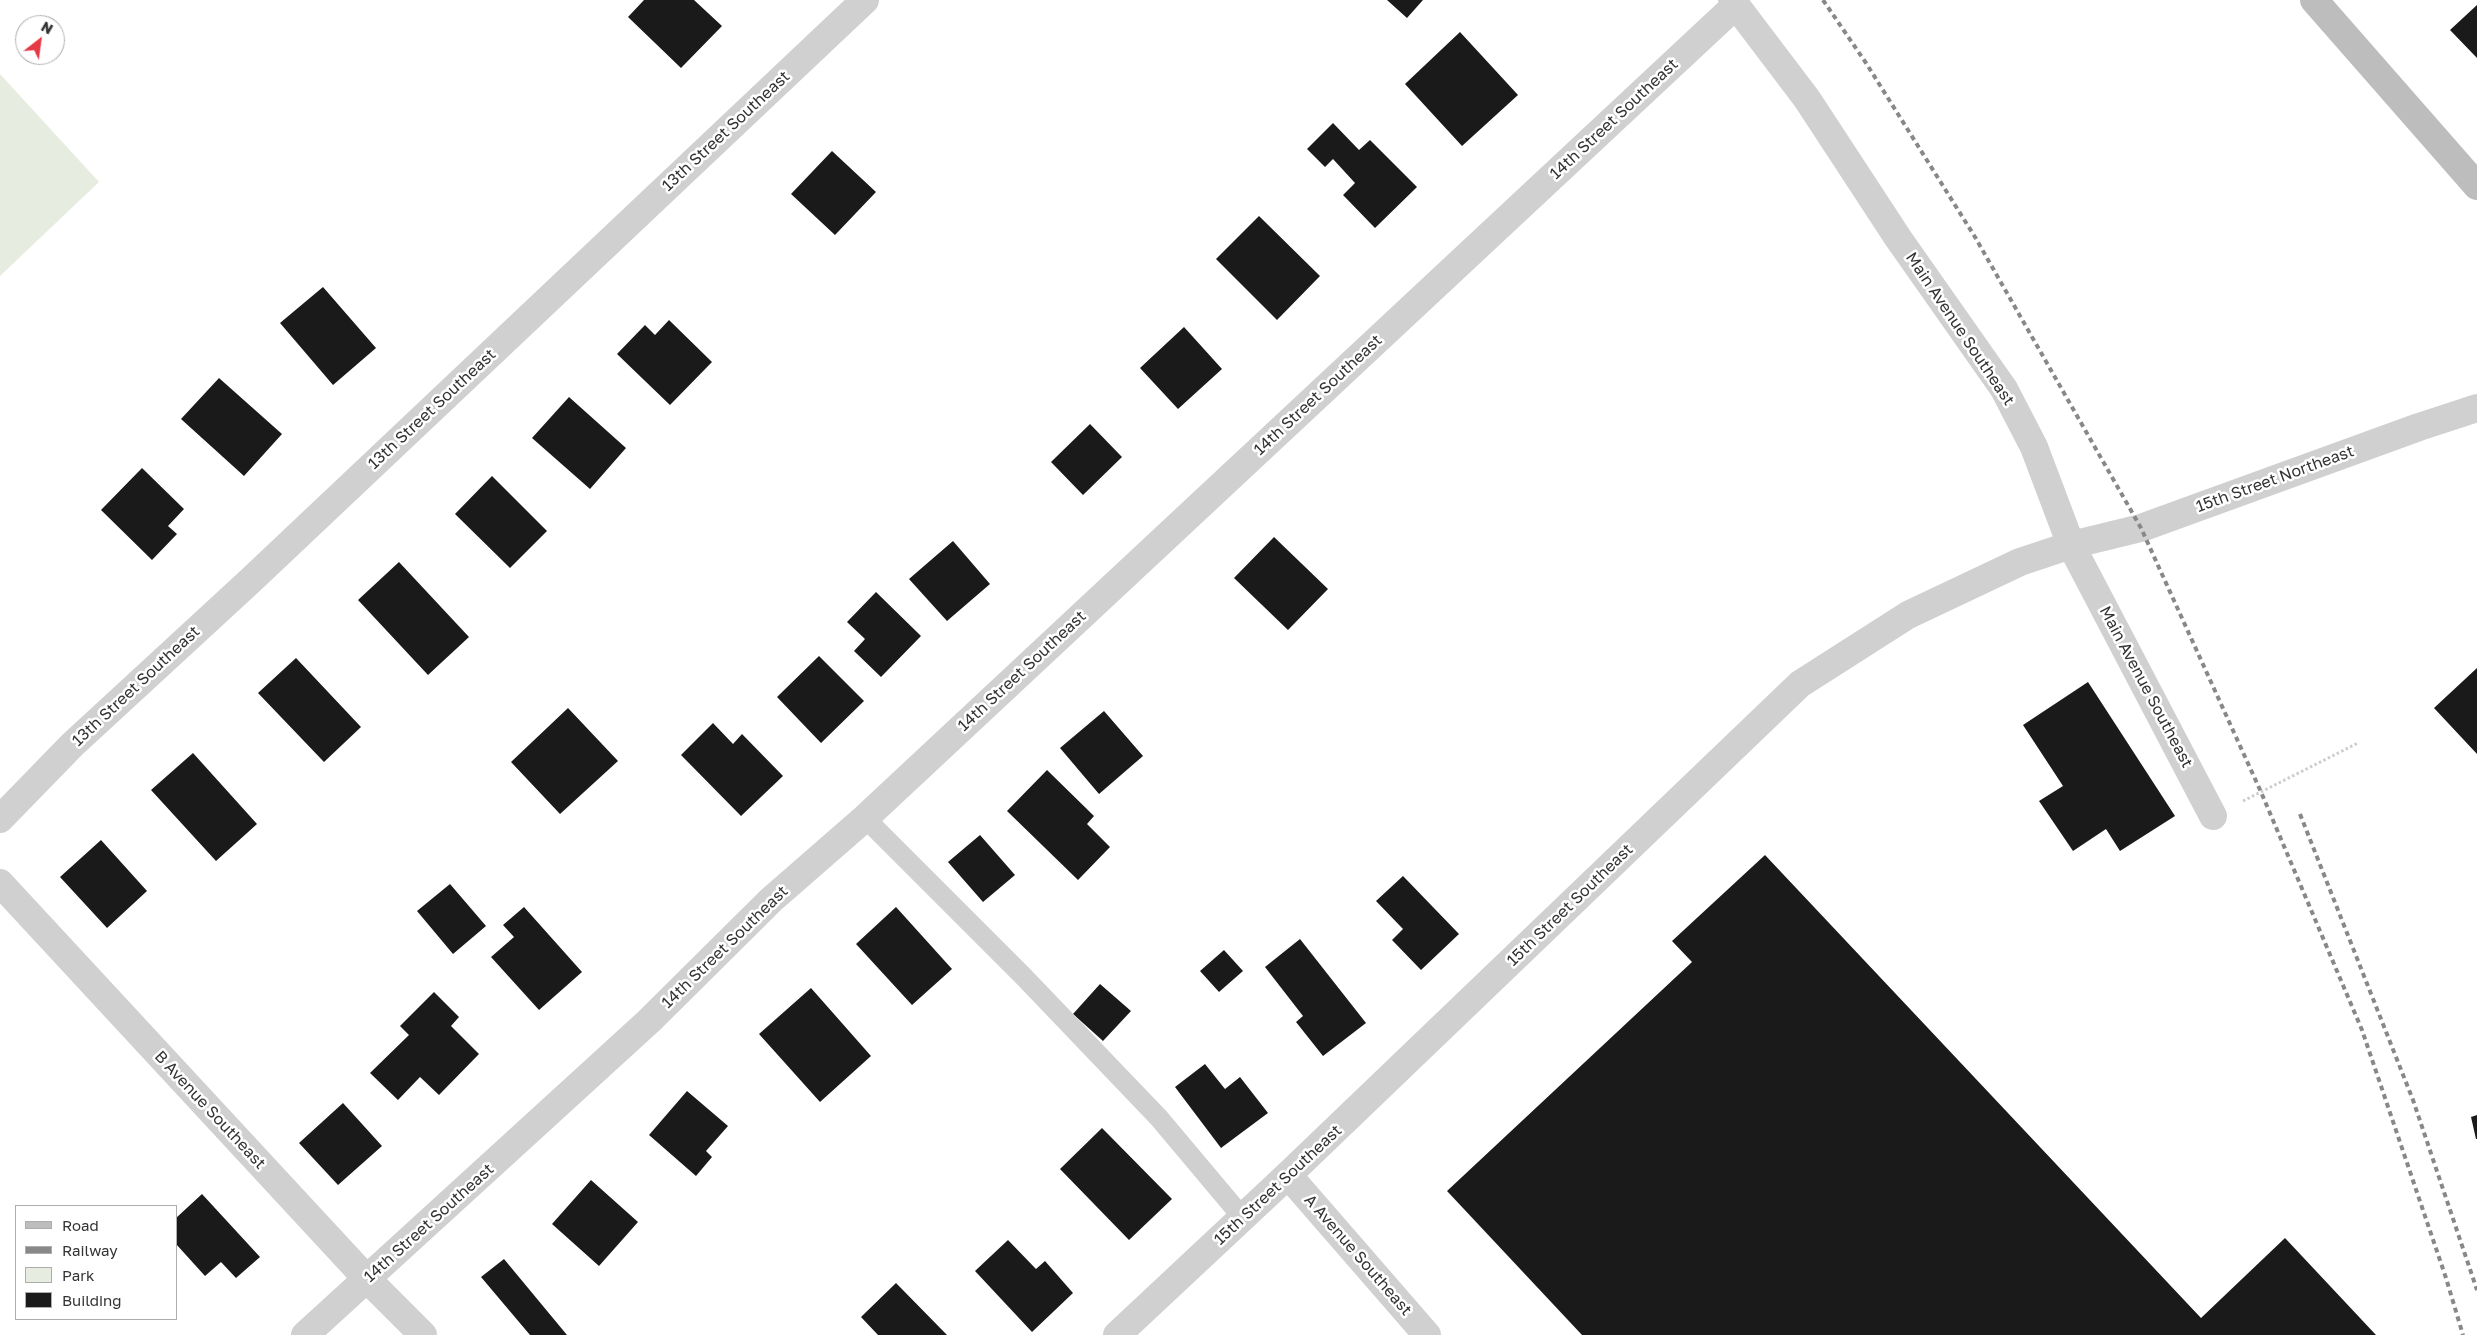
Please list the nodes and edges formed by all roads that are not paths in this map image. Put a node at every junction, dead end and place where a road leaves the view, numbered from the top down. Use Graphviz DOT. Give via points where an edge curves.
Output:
graph roads {
  1 [pos="865,0"];
  2 [pos="2314,0"];
  3 [pos="1734,2"];
  4 [pos="2477,186"];
  5 [pos="2477,408"];
  6 [pos="2071,545"];
  7 [pos="2213,816"];
  8 [pos="865,818"];
  9 [pos="0,819"];
  10 [pos="0,883"];
  11 [pos="1288,1175"];
  12 [pos="1243,1218"];
  13 [pos="366,1278"];
  14 [pos="305,1335"];
  15 [pos="423,1335"];
  16 [pos="1118,1335"];
  17 [pos="1427,1335"];
  1 -- 9 [label="street, 13th Street Southeast" via="72,745"];
  2 -- 4 [label="main road"];
  3 -- 6 [label="street, Main Avenue Southeast" via="1807,99 1898,238 2004,389 2034,447"];
  3 -- 8 [label="street, 14th Street Southeast"];
  5 -- 6 [label="street, 15th Street Northeast" via="2141,528"];
  6 -- 7 [label="street, Main Avenue Southeast"];
  6 -- 11 [label="street, 15th Street Southeast" via="2020,562 1908,615 1800,684"];
  8 -- 12 [label="lane" via="1024,976 1159,1118"];
  8 -- 13 [label="street, 14th Street Southeast" via="771,900 649,1021"];
  10 -- 13 [label="street, B Avenue Southeast"];
  11 -- 12 [label="street, 15th Street Southeast"];
  11 -- 17 [label="street, A Avenue Southeast"];
  12 -- 16 [label="street, 15th Street Southeast"];
  13 -- 14 [label="street, 14th Street Southeast"];
  13 -- 15 [label="street, B Avenue Southeast"];
}
